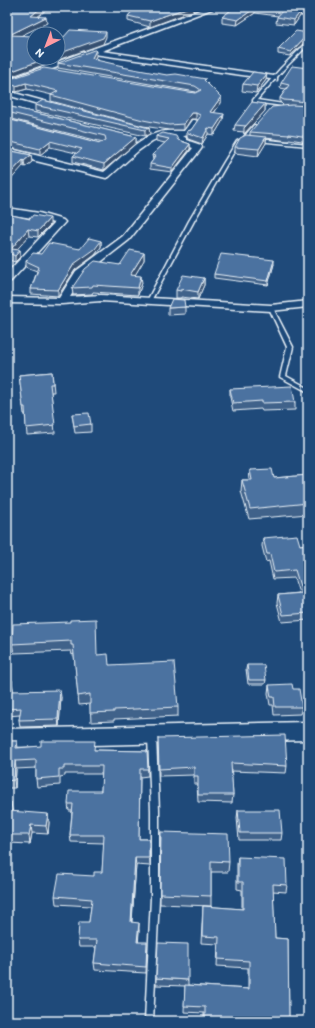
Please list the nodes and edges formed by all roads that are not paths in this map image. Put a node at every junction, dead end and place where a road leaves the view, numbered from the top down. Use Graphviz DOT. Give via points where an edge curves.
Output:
graph roads {
  1 [pos="214,7"];
  2 [pos="262,7"];
  3 [pos="308,14"];
  4 [pos="308,43"];
  5 [pos="94,51"];
  6 [pos="43,69"];
  7 [pos="63,73"];
  8 [pos="274,78"];
  9 [pos="7,83"];
  10 [pos="7,93"];
  11 [pos="292,107"];
  12 [pos="297,107"];
  13 [pos="270,109"];
  14 [pos="66,110"];
  15 [pos="261,120"];
  16 [pos="195,122"];
  17 [pos="149,131"];
  18 [pos="131,137"];
  19 [pos="244,139"];
  20 [pos="146,141"];
  21 [pos="308,145"];
  22 [pos="7,151"];
  23 [pos="7,211"];
  24 [pos="7,279"];
  25 [pos="7,300"];
  26 [pos="62,301"];
  27 [pos="149,301"];
  28 [pos="308,304"];
  29 [pos="272,308"];
  30 [pos="308,390"];
  31 [pos="308,731"];
  32 [pos="152,735"];
  33 [pos="7,738"];
  34 [pos="149,1021"];
  1 -- 5 [label="street"];
  2 -- 3 [label="street"];
  4 -- 8 [label="lane"];
  5 -- 6 [label="street"];
  5 -- 8 [label="street"];
  6 -- 7 [label="street"];
  6 -- 9 [label="street"];
  8 -- 11 [label="lane" via="254,102"];
  10 -- 14 [label="street"];
  11 -- 12 [label="lane"];
  11 -- 13 [label="lane"];
  15 -- 19 [label="lane"];
  16 -- 17 [label="street" via="186,133"];
  18 -- 20 [label="street"];
  19 -- 21 [label="lane"];
  19 -- 27 [label="lane" via="238,142 215,177"];
  20 -- 22 [label="street" via="106,175"];
  20 -- 26 [label="street" via="162,134 182,138 181,141 198,147 126,238 80,273"];
  23 -- 24 [label="street" via="60,222"];
  25 -- 26 [label="street"];
  26 -- 27 [label="street" via="101,298"];
  27 -- 29 [label="street"];
  28 -- 29 [label="street"];
  29 -- 30 [label="lane" via="290,347 283,377"];
  31 -- 32 [label="street"];
  32 -- 33 [label="street"];
  32 -- 34 [label="lane" via="155,898"];
}
